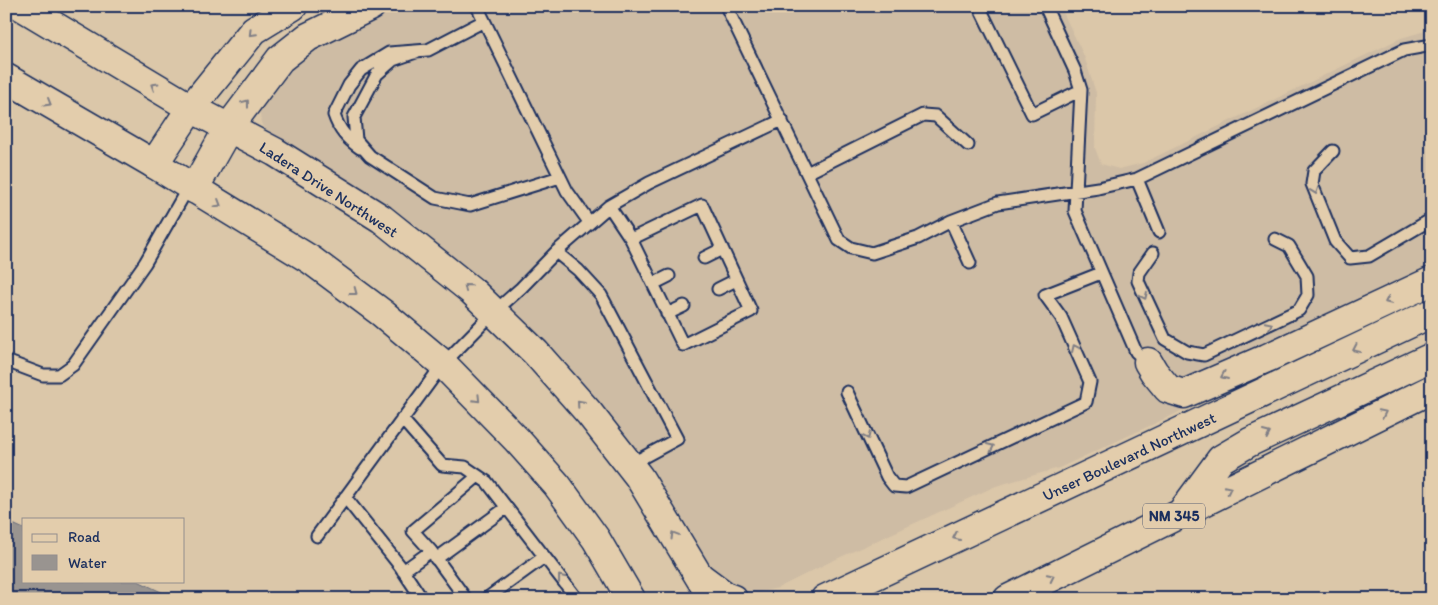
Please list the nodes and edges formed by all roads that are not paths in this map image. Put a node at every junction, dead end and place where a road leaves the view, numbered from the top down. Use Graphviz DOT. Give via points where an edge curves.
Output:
graph roads {
  1 [pos="21,6"];
  2 [pos="293,6"];
  3 [pos="371,6"];
  4 [pos="477,6"];
  5 [pos="726,6"];
  6 [pos="978,6"];
  7 [pos="1045,6"];
  8 [pos="484,21"];
  9 [pos="1432,45"];
  10 [pos="416,52"];
  11 [pos="6,78"];
  12 [pos="1081,90"];
  13 [pos="192,108"];
  14 [pos="782,120"];
  15 [pos="229,127"];
  16 [pos="968,146"];
  17 [pos="1333,151"];
  18 [pos="370,156"];
  19 [pos="154,164"];
  20 [pos="807,172"];
  21 [pos="560,177"];
  22 [pos="1137,179"];
  23 [pos="191,188"];
  24 [pos="1076,192"];
  25 [pos="609,206"];
  26 [pos="1432,219"];
  27 [pos="951,221"];
  28 [pos="589,222"];
  29 [pos="1160,232"];
  30 [pos="632,239"];
  31 [pos="1275,239"];
  32 [pos="722,249"];
  33 [pos="556,252"];
  34 [pos="1153,253"];
  35 [pos="704,258"];
  36 [pos="970,262"];
  37 [pos="1101,273"];
  38 [pos="669,276"];
  39 [pos="736,280"];
  40 [pos="1432,281"];
  41 [pos="653,284"];
  42 [pos="718,289"];
  43 [pos="684,306"];
  44 [pos="494,312"];
  45 [pos="1432,313"];
  46 [pos="667,314"];
  47 [pos="1432,357"];
  48 [pos="6,361"];
  49 [pos="1148,362"];
  50 [pos="443,364"];
  51 [pos="1432,389"];
  52 [pos="847,392"];
  53 [pos="402,419"];
  54 [pos="629,465"];
  55 [pos="478,476"];
  56 [pos="345,497"];
  57 [pos="506,508"];
  58 [pos="1182,512"];
  59 [pos="317,536"];
  60 [pos="434,555"];
  61 [pos="544,557"];
  62 [pos="403,571"];
  63 [pos="706,588"];
  64 [pos="422,599"];
  65 [pos="466,599"];
  66 [pos="486,599"];
  67 [pos="577,599"];
  68 [pos="631,599"];
  69 [pos="732,599"];
  70 [pos="825,599"];
  71 [pos="1008,599"];
  13 -- 1 [label="main road, Ladera Drive Northwest, one-way"];
  2 -- 13 [label="main road, one-way" via="254,30"];
  15 -- 3 [label="main road, one-way" via="280,59 308,37"];
  4 -- 8 [label="lane"];
  5 -- 14 [label="lane"];
  6 -- 12 [label="lane" via="1032,114"];
  7 -- 12 [label="lane"];
  8 -- 10 [label="lane" via="428,50"];
  8 -- 21 [label="lane"];
  9 -- 22 [label="lane" via="1404,50"];
  10 -- 18 [label="lane" via="393,60 377,74 354,117 356,140"];
  10 -- 18 [label="lane" via="389,53 361,70 349,85 334,115 349,141"];
  11 -- 19 [label="main road, one-way"];
  12 -- 24 [label="lane"];
  13 -- 15 [label="main road, Ladera Drive Northwest"];
  13 -- 19 [label="main road"];
  14 -- 20 [label="lane"];
  14 -- 25 [label="lane"];
  15 -- 23 [label="main road"];
  44 -- 15 [label="main road, Ladera Drive Northwest, one-way" via="382,219"];
  16 -- 20 [label="lane" via="936,116 923,115"];
  17 -- 26 [label="lane, one-way" via="1314,172 1312,184 1335,241 1350,258 1369,256"];
  18 -- 21 [label="lane" via="435,198 470,205"];
  19 -- 23 [label="main road"];
  20 -- 27 [label="lane" via="839,240 851,248 872,253 918,238"];
  21 -- 28 [label="lane" via="566,191"];
  22 -- 24 [label="lane"];
  22 -- 29 [label="lane"];
  23 -- 48 [label="lane" via="145,263 74,365 59,375 43,375"];
  23 -- 50 [label="main road, one-way" via="311,260"];
  24 -- 27 [label="lane" via="998,203"];
  24 -- 37 [label="lane" via="1074,211"];
  25 -- 28 [label="lane"];
  25 -- 30 [label="lane"];
  27 -- 36 [label="lane"];
  28 -- 33 [label="lane"];
  30 -- 32 [label="lane" via="702,205"];
  30 -- 41 [label="lane"];
  34 -- 31 [label="lane, one-way" via="1139,274 1138,282 1165,339 1187,352 1204,355 1299,310 1308,295 1307,276 1289,246"];
  32 -- 35 [label="lane"];
  32 -- 39 [label="lane"];
  33 -- 44 [label="lane"];
  33 -- 54 [label="lane" via="601,295 677,439"];
  37 -- 49 [label="lane" via="1136,352"];
  52 -- 37 [label="lane, one-way" via="887,477 894,486 906,487 1086,402 1090,382 1061,317 1045,295"];
  38 -- 41 [label="lane"];
  39 -- 42 [label="lane"];
  39 -- 46 [label="lane" via="751,310 683,345"];
  40 -- 49 [label="main road, one-way" via="1184,394 1168,389"];
  41 -- 46 [label="lane"];
  43 -- 46 [label="lane"];
  44 -- 50 [label="lane"];
  54 -- 44 [label="main road, Ladera Drive Northwest, one-way" via="542,359"];
  45 -- 70 [label="main road, Unser Boulevard Northwest, one-way"];
  58 -- 47 [label="main road, one-way" via="1221,459 1250,442"];
  50 -- 53 [label="lane"];
  50 -- 68 [label="main road, one-way" via="556,484 596,539"];
  58 -- 51 [label="main road, NM 345, one-way"];
  53 -- 55 [label="lane" via="442,465 465,467"];
  53 -- 56 [label="lane"];
  63 -- 54 [label="main road, Ladera Drive Northwest, one-way"];
  55 -- 57 [label="lane" via="487,482"];
  55 -- 60 [label="lane" via="413,531"];
  56 -- 59 [label="lane"];
  56 -- 62 [label="lane"];
  57 -- 60 [label="lane"];
  57 -- 61 [label="lane"];
  71 -- 58 [label="main road, NM 345, one-way"];
  60 -- 62 [label="lane"];
  60 -- 65 [label="lane"];
  61 -- 66 [label="lane"];
  67 -- 61 [label="lane, one-way"];
  62 -- 64 [label="lane"];
  63 -- 69 [label="main road"];
}
